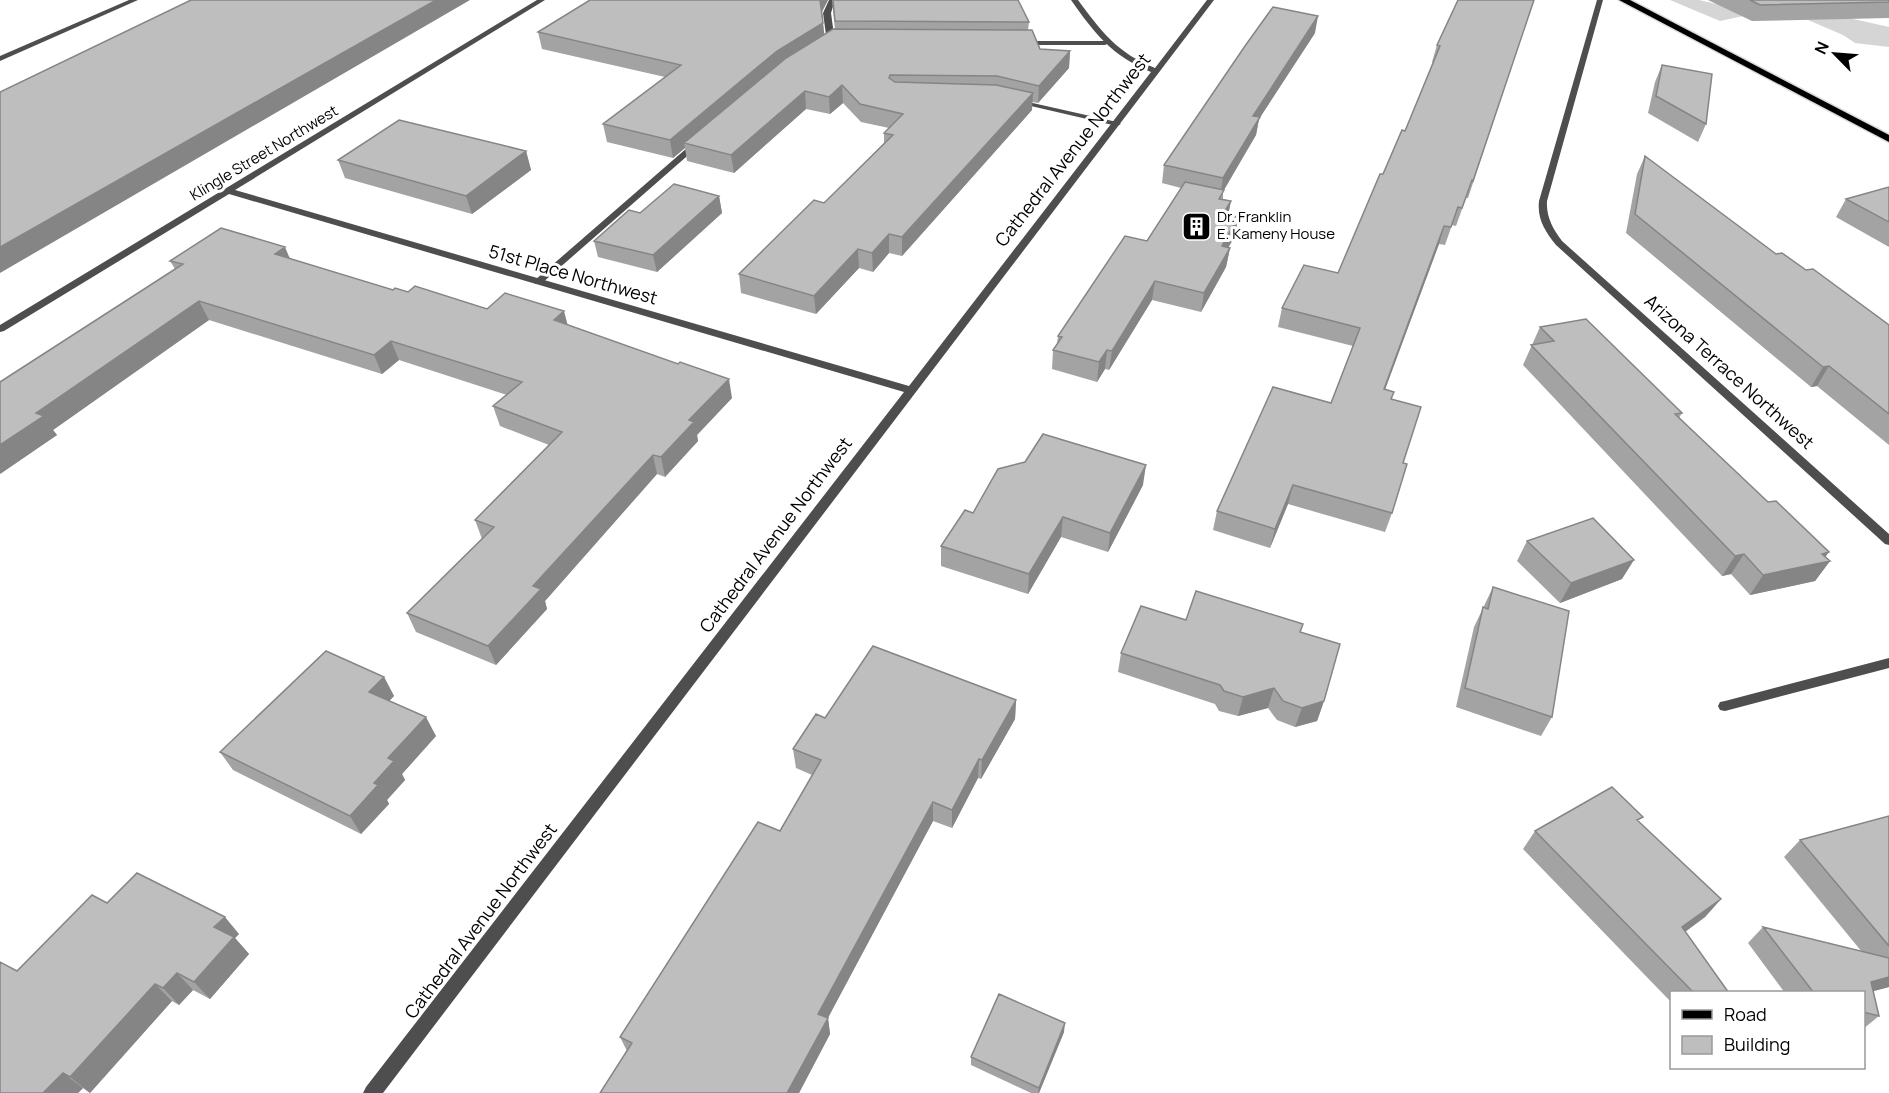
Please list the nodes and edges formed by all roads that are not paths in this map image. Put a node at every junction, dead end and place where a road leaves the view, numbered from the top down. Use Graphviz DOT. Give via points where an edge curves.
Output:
graph roads {
  1 [pos="135,0"];
  2 [pos="542,0"];
  3 [pos="832,0"];
  4 [pos="1074,0"];
  5 [pos="1211,0"];
  6 [pos="1600,0"];
  7 [pos="1623,0"];
  8 [pos="831,42"];
  9 [pos="842,42"];
  10 [pos="1013,43"];
  11 [pos="1105,43"];
  12 [pos="821,48"];
  13 [pos="0,59"];
  14 [pos="1157,72"];
  15 [pos="1006,99"];
  16 [pos="1117,124"];
  17 [pos="710,133"];
  18 [pos="1889,139"];
  19 [pos="228,191"];
  20 [pos="538,282"];
  21 [pos="0,329"];
  22 [pos="910,390"];
  23 [pos="1889,541"];
  24 [pos="1889,663"];
  25 [pos="1725,706"];
  26 [pos="372,1093"];
  1 -- 13 [label="street"];
  2 -- 19 [label="street, Klingle Street Northwest"];
  3 -- 8 [label="street" via="827,13"];
  4 -- 11 [label="street"];
  5 -- 14 [label="street, Cathedral Avenue Northwest"];
  6 -- 23 [label="street, Arizona Terrace Northwest" via="1543,201 1547,227 1559,243"];
  7 -- 18 [label="main road"];
  8 -- 9 [label="street"];
  8 -- 12 [label="street"];
  10 -- 11 [label="street"];
  11 -- 14 [label="street" via="1130,61"];
  14 -- 16 [label="street, Cathedral Avenue Northwest"];
  15 -- 16 [label="street"];
  16 -- 22 [label="street, Cathedral Avenue Northwest"];
  17 -- 20 [label="street"];
  19 -- 20 [label="street, 51st Place Northwest"];
  19 -- 21 [label="street, Klingle Street Northwest"];
  20 -- 22 [label="street, 51st Place Northwest"];
  22 -- 26 [label="street, Cathedral Avenue Northwest"];
  24 -- 25 [label="street"];
}
